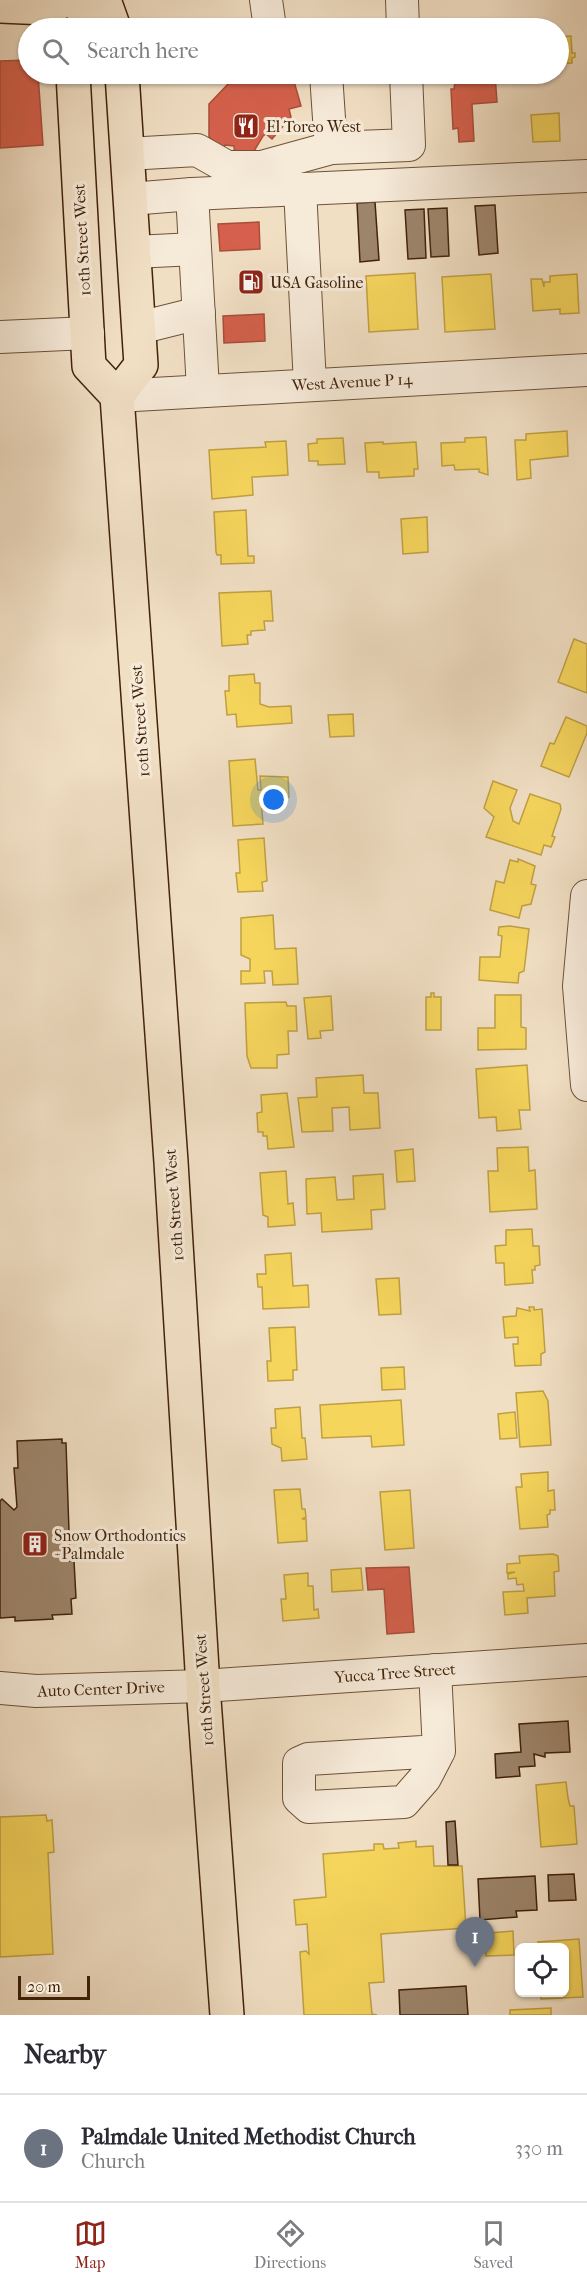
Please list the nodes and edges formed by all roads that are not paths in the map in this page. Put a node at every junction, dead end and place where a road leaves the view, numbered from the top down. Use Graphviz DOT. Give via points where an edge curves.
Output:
graph roads {
  1 [pos="66,0"];
  2 [pos="93,0"];
  3 [pos="104,0"];
  4 [pos="266,0"];
  5 [pos="402,0"];
  6 [pos="0,6"];
  7 [pos="85,18"];
  8 [pos="110,18"];
  9 [pos="269,18"];
  10 [pos="403,18"];
  11 [pos="75,84"];
  12 [pos="123,84"];
  13 [pos="328,84"];
  14 [pos="407,84"];
  15 [pos="331,148"];
  16 [pos="127,154"];
  17 [pos="587,176"];
  18 [pos="300,189"];
  19 [pos="192,194"];
  20 [pos="130,199"];
  21 [pos="195,249"];
  22 [pos="134,252"];
  23 [pos="199,313"];
  24 [pos="139,328"];
  25 [pos="88,333"];
  26 [pos="0,337"];
  27 [pos="587,370"];
  28 [pos="310,384"];
  29 [pos="203,389"];
  30 [pos="117,396"];
  31 [pos="587,896"];
  32 [pos="587,1085"];
  33 [pos="587,1660"];
  34 [pos="435,1670"];
  35 [pos="203,1686"];
  36 [pos="0,1688"];
  37 [pos="439,1751"];
  38 [pos="227,2015"];
  1 -- 6 [label="main road" via="46,8"];
  2 -- 7 [label="main road"];
  3 -- 8 [label="main road"];
  4 -- 9 [label="street"];
  5 -- 10 [label="street"];
  11 -- 25 [label="main road, 10th Street West"];
  12 -- 16 [label="main road"];
  13 -- 15 [label="street"];
  14 -- 15 [label="street" via="410,145"];
  15 -- 16 [label="street" via="262,167 227,167 196,150"];
  16 -- 20 [label="main road"];
  17 -- 18 [label="street"];
  18 -- 19 [label="street"];
  18 -- 28 [label="street"];
  19 -- 20 [label="street"];
  19 -- 21 [label="street"];
  20 -- 22 [label="main road"];
  21 -- 22 [label="street"];
  21 -- 23 [label="street"];
  22 -- 24 [label="main road"];
  23 -- 24 [label="street"];
  23 -- 29 [label="street"];
  24 -- 30 [label="main road" via="141,365"];
  25 -- 26 [label="street"];
  25 -- 30 [label="main road, 10th Street West" via="89,366"];
  27 -- 28 [label="street, West Avenue P 14"];
  28 -- 29 [label="street, West Avenue P 14"];
  29 -- 30 [label="street, West Avenue P 14"];
  30 -- 35 [label="main road, 10th Street West" via="173,1186"];
  31 -- 32 [label="street" via="579,986"];
  33 -- 34 [label="street, Yucca Tree Street"];
  34 -- 35 [label="street, Yucca Tree Street"];
  34 -- 37 [label="street"];
  35 -- 36 [label="street, Auto Center Drive" via="36,1691"];
  35 -- 38 [label="main road, 10th Street West"];
  37 -- 37 [label="street" via="426,1778 404,1802 309,1807 299,1798 299,1763 308,1759"];
}
